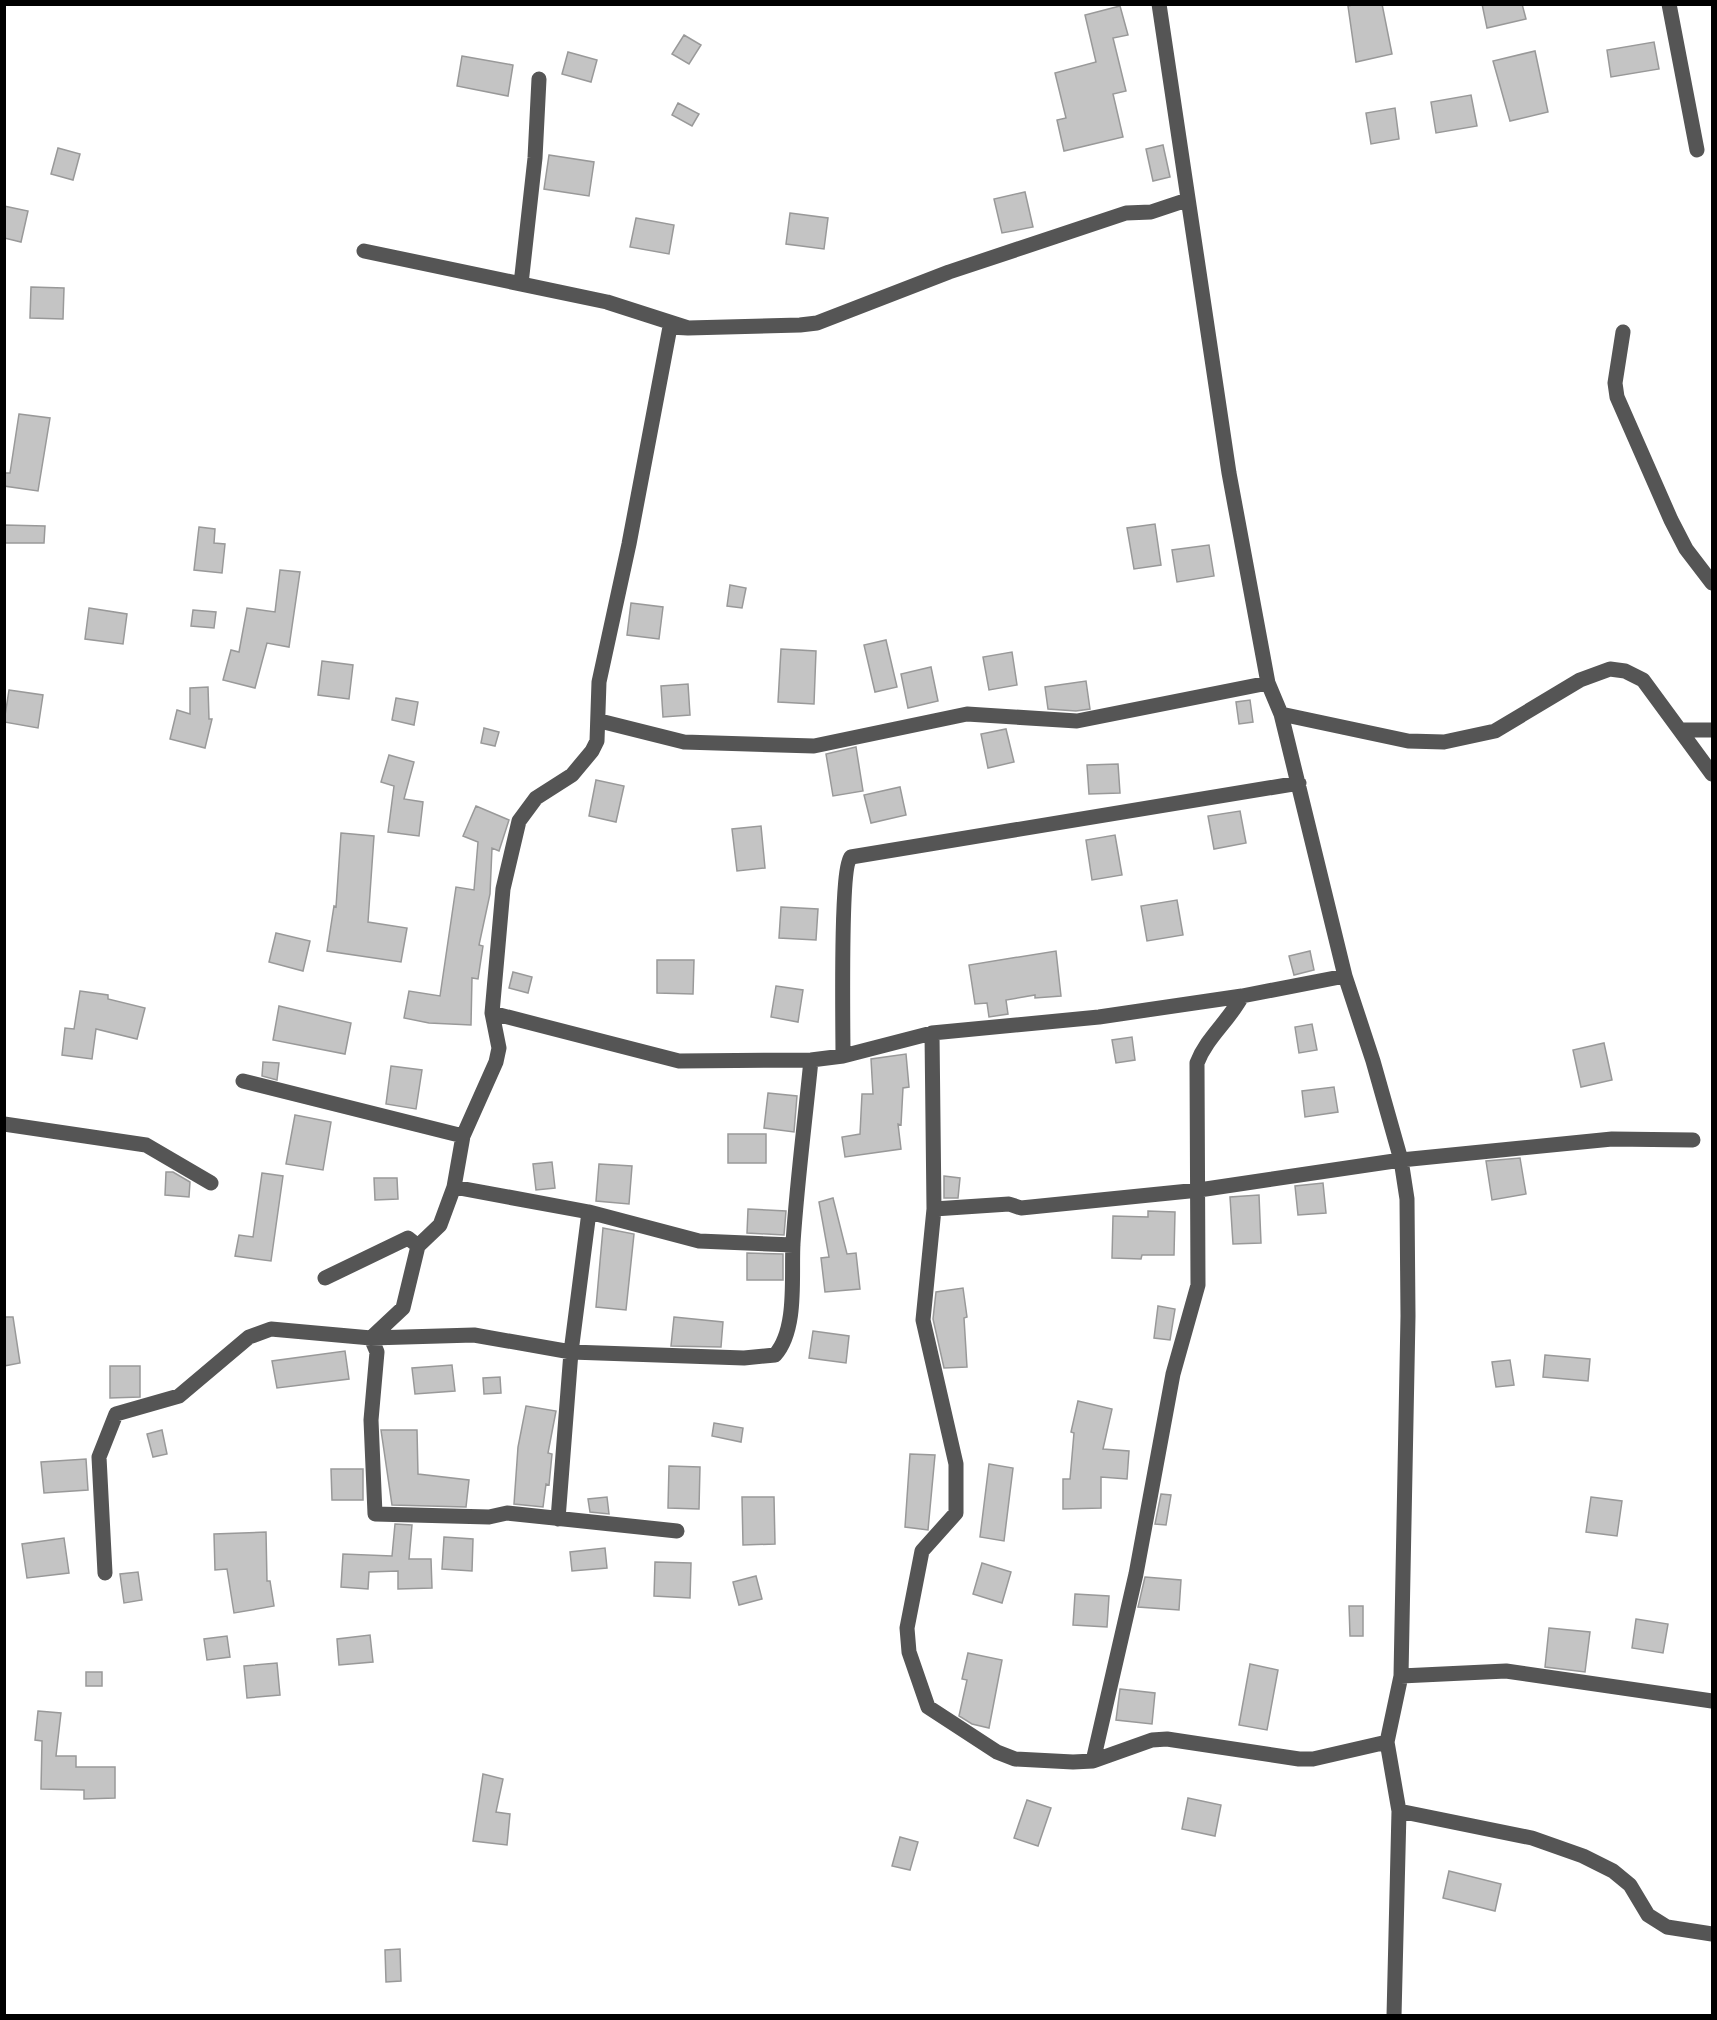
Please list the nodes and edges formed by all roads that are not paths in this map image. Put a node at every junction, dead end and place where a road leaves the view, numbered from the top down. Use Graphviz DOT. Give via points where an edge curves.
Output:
graph roads {
  1 [pos="1158,4"];
  2 [pos="1669,4"];
  3 [pos="539,79"];
  4 [pos="1697,150"];
  5 [pos="1187,200"];
  6 [pos="364,251"];
  7 [pos="521,284"];
  8 [pos="688,328"];
  9 [pos="1623,332"];
  10 [pos="1713,583"];
  11 [pos="1268,683"];
  12 [pos="1281,714"];
  13 [pos="600,721"];
  14 [pos="1680,730"];
  15 [pos="1713,730"];
  16 [pos="1713,774"];
  17 [pos="1299,783"];
  18 [pos="1345,976"];
  19 [pos="1242,996"];
  20 [pos="492,1013"];
  21 [pos="932,1033"];
  22 [pos="843,1056"];
  23 [pos="811,1060"];
  24 [pos="243,1081"];
  25 [pos="4,1124"];
  26 [pos="463,1136"];
  27 [pos="1693,1140"];
  28 [pos="1401,1160"];
  29 [pos="211,1184"];
  30 [pos="454,1187"];
  31 [pos="1199,1190"];
  32 [pos="934,1209"];
  33 [pos="589,1212"];
  34 [pos="793,1245"];
  35 [pos="418,1246"];
  36 [pos="325,1278"];
  37 [pos="371,1338"];
  38 [pos="571,1352"];
  39 [pos="558,1519"];
  40 [pos="676,1531"];
  41 [pos="105,1573"];
  42 [pos="1401,1676"];
  43 [pos="1713,1701"];
  44 [pos="1387,1742"];
  45 [pos="1093,1761"];
  46 [pos="1399,1811"];
  47 [pos="1713,1934"];
  48 [pos="1395,2016"];
  1 -- 5 [label="street"];
  2 -- 4 [label="street"];
  3 -- 7 [label="street"];
  5 -- 8 [label="street" via="1151,212 1126,213 960,268 817,323"];
  5 -- 11 [label="street" via="1229,473"];
  6 -- 7 [label="street"];
  7 -- 8 [label="street" via="607,302"];
  8 -- 13 [label="street" via="670,327 630,544 599,682"];
  9 -- 10 [label="street" via="1615,383 1617,397 1671,520 1686,549"];
  11 -- 12 [label="street"];
  11 -- 13 [label="street" via="1077,722 967,714 814,746 684,742"];
  12 -- 14 [label="street" via="1408,741 1444,742 1495,731 1580,680 1610,669 1643,680"];
  12 -- 17 [label="street"];
  13 -- 20 [label="street" via="592,751 572,775 529,805 519,821 503,889"];
  14 -- 15 [label="street"];
  14 -- 16 [label="street"];
  17 -- 18 [label="street"];
  17 -- 22 [label="street" via="851,857 847,861 844,889"];
  18 -- 19 [label="street"];
  18 -- 28 [label="street"];
  19 -- 21 [label="street" via="1099,1017"];
  19 -- 31 [label="street" via="1233,1014 1203,1046 1197,1064"];
  20 -- 23 [label="street" via="679,1062"];
  20 -- 26 [label="street" via="499,1047 496,1062"];
  21 -- 22 [label="street"];
  21 -- 32 [label="street"];
  22 -- 23 [label="street"];
  23 -- 34 [label="street"];
  24 -- 26 [label="street"];
  25 -- 29 [label="street" via="147,1145"];
  26 -- 30 [label="street"];
  27 -- 28 [label="street" via="1612,1139"];
  28 -- 31 [label="street"];
  28 -- 42 [label="street" via="1407,1199 1408,1316"];
  30 -- 33 [label="street"];
  30 -- 35 [label="street" via="440,1225"];
  31 -- 32 [label="street" via="1021,1208 1009,1204"];
  31 -- 45 [label="street" via="1198,1285 1173,1374 1136,1574"];
  32 -- 45 [label="street" via="923,1320 956,1464 956,1513 922,1551 907,1628 918,1685 927,1707 936,1715 997,1752 1015,1759"];
  33 -- 34 [label="street" via="699,1242"];
  33 -- 38 [label="street"];
  34 -- 38 [label="street" via="794,1289 787,1330 781,1349 775,1354 744,1358"];
  35 -- 36 [label="street" via="408,1238"];
  35 -- 37 [label="street" via="403,1308"];
  37 -- 38 [label="street" via="474,1335"];
  37 -- 39 [label="street" via="377,1352 371,1420 375,1514 489,1517 507,1513"];
  37 -- 41 [label="street" via="272,1329 249,1336 179,1396 117,1414 99,1457"];
  38 -- 39 [label="street"];
  39 -- 40 [label="street"];
  42 -- 43 [label="street" via="1506,1671"];
  42 -- 44 [label="street"];
  44 -- 45 [label="street" via="1299,1759 1167,1739 1152,1740"];
  44 -- 46 [label="street"];
  46 -- 47 [label="street" via="1532,1838 1583,1856 1613,1870 1630,1885 1648,1915 1667,1927"];
  46 -- 48 [label="street"];
}
